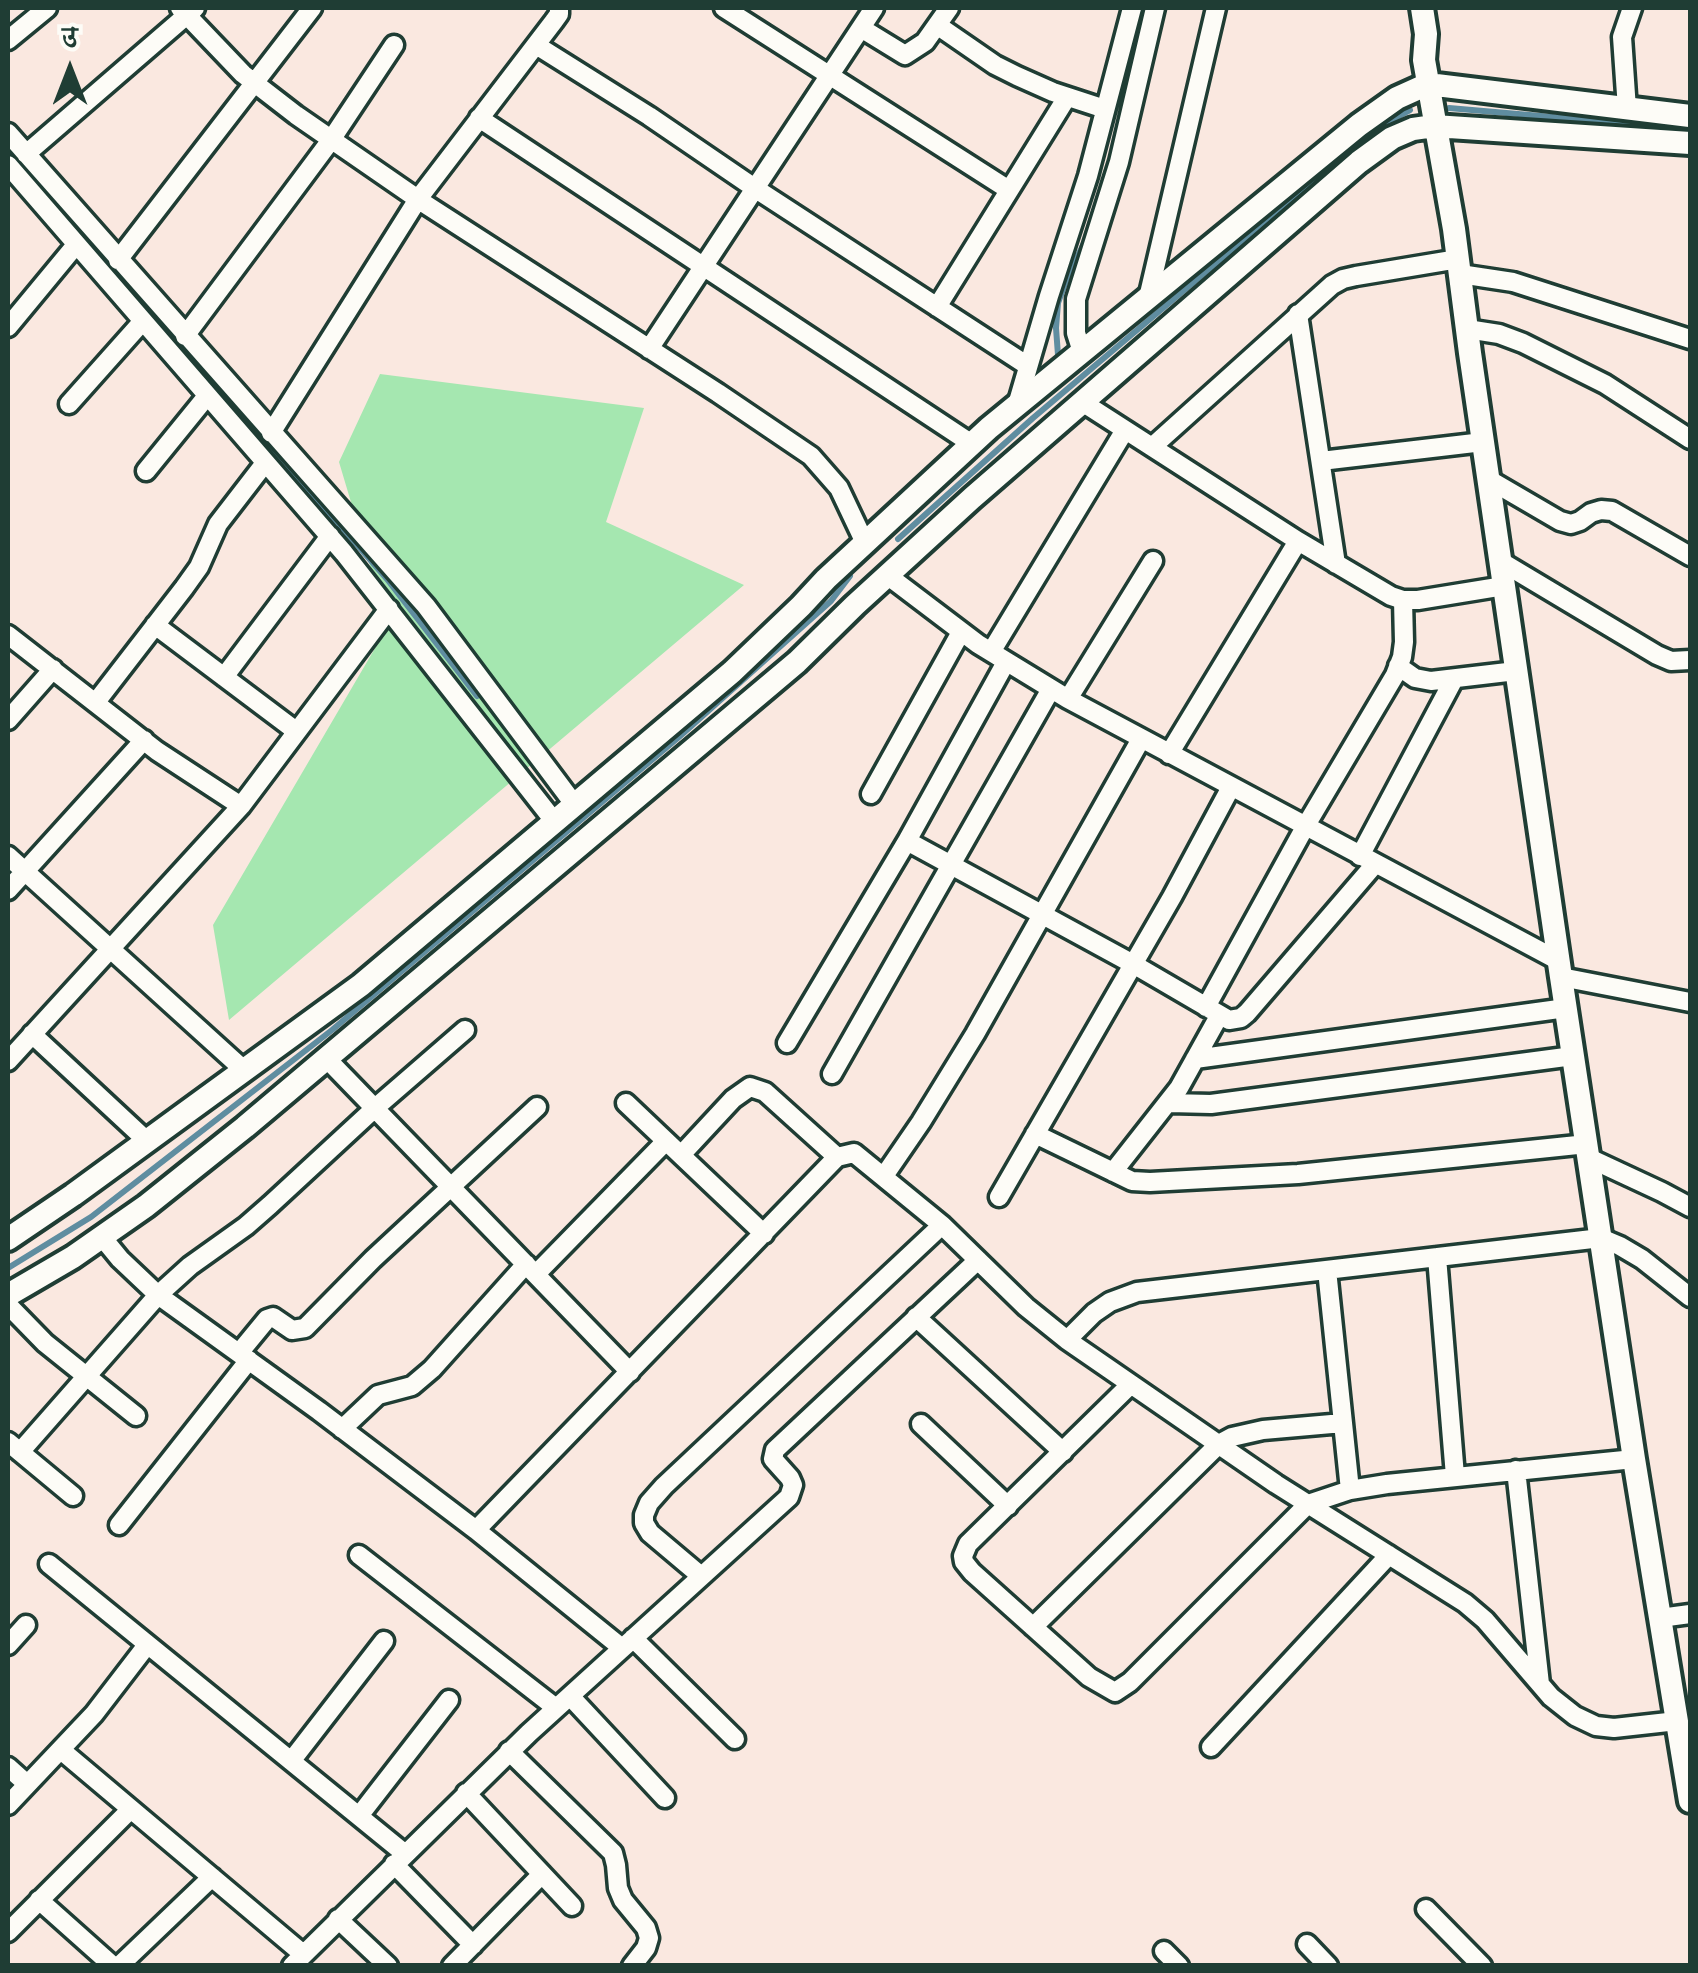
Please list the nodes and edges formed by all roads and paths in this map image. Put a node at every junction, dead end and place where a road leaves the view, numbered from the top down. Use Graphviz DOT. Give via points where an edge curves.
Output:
graph roads {
  1 [pos="46,8"];
  2 [pos="312,8"];
  3 [pos="558,8"];
  4 [pos="724,8"];
  5 [pos="874,8"];
  6 [pos="949,8"];
  7 [pos="1155,8"];
  8 [pos="1216,8"];
  9 [pos="1406,8"];
  10 [pos="1422,8"];
  11 [pos="1632,8"];
  12 [pos="187,10"];
  13 [pos="1128,10"];
  14 [pos="937,25"];
  15 [pos="861,28"];
  16 [pos="8,40"];
  17 [pos="536,44"];
  18 [pos="394,45"];
  19 [pos="1424,60"];
  20 [pos="828,75"];
  21 [pos="253,83"];
  22 [pos="1428,84"];
  23 [pos="1067,96"];
  24 [pos="1106,109"];
  25 [pos="1627,109"];
  26 [pos="1687,111"];
  27 [pos="479,118"];
  28 [pos="1434,126"];
  29 [pos="8,133"];
  30 [pos="332,140"];
  31 [pos="1690,143"];
  32 [pos="26,154"];
  33 [pos="8,165"];
  34 [pos="756,189"];
  35 [pos="1010,190"];
  36 [pos="418,199"];
  37 [pos="75,246"];
  38 [pos="118,260"];
  39 [pos="1459,266"];
  40 [pos="703,268"];
  41 [pos="1148,298"];
  42 [pos="937,306"];
  43 [pos="1298,314"];
  44 [pos="142,322"];
  45 [pos="8,327"];
  46 [pos="1467,329"];
  47 [pos="186,336"];
  48 [pos="1690,339"];
  49 [pos="650,349"];
  50 [pos="1082,352"];
  51 [pos="1028,366"];
  52 [pos="207,396"];
  53 [pos="1082,402"];
  54 [pos="69,404"];
  55 [pos="1016,406"];
  56 [pos="1126,430"];
  57 [pos="271,433"];
  58 [pos="1690,440"];
  59 [pos="1483,442"];
  60 [pos="972,444"];
  61 [pos="1152,447"];
  62 [pos="1321,461"];
  63 [pos="266,463"];
  64 [pos="146,471"];
  65 [pos="1488,479"];
  66 [pos="330,536"];
  67 [pos="1298,541"];
  68 [pos="865,542"];
  69 [pos="1690,556"];
  70 [pos="1153,561"];
  71 [pos="1500,561"];
  72 [pos="1336,564"];
  73 [pos="887,576"];
  74 [pos="1504,586"];
  75 [pos="1403,600"];
  76 [pos="389,609"];
  77 [pos="155,625"];
  78 [pos="962,632"];
  79 [pos="8,635"];
  80 [pos="999,657"];
  81 [pos="1690,660"];
  82 [pos="1398,666"];
  83 [pos="54,669"];
  84 [pos="1516,671"];
  85 [pos="224,678"];
  86 [pos="1454,680"];
  87 [pos="1051,688"];
  88 [pos="1068,699"];
  89 [pos="96,702"];
  90 [pos="8,720"];
  91 [pos="296,731"];
  92 [pos="1141,739"];
  93 [pos="144,740"];
  94 [pos="1169,754"];
  95 [pos="1231,788"];
  96 [pos="871,794"];
  97 [pos="240,806"];
  98 [pos="564,812"];
  99 [pos="1305,827"];
  100 [pos="907,842"];
  101 [pos="8,856"];
  102 [pos="1368,860"];
  103 [pos="951,866"];
  104 [pos="24,871"];
  105 [pos="8,890"];
  106 [pos="1042,916"];
  107 [pos="109,948"];
  108 [pos="1133,964"];
  109 [pos="1560,969"];
  110 [pos="1690,1002"];
  111 [pos="1566,1008"];
  112 [pos="1213,1012"];
  113 [pos="465,1030"];
  114 [pos="32,1034"];
  115 [pos="787,1043"];
  116 [pos="1573,1056"];
  117 [pos="327,1059"];
  118 [pos="1195,1060"];
  119 [pos="8,1061"];
  120 [pos="245,1070"];
  121 [pos="832,1074"];
  122 [pos="626,1103"];
  123 [pos="1169,1103"];
  124 [pos="375,1108"];
  125 [pos="537,1108"];
  126 [pos="1035,1134"];
  127 [pos="147,1141"];
  128 [pos="666,1141"];
  129 [pos="1588,1151"];
  130 [pos="681,1155"];
  131 [pos="837,1157"];
  132 [pos="1113,1172"];
  133 [pos="884,1176"];
  134 [pos="452,1187"];
  135 [pos="999,1197"];
  136 [pos="1690,1208"];
  137 [pos="942,1225"];
  138 [pos="764,1234"];
  139 [pos="102,1237"];
  140 [pos="1601,1238"];
  141 [pos="8,1239"];
  142 [pos="1437,1257"];
  143 [pos="978,1260"];
  144 [pos="531,1269"];
  145 [pos="1327,1270"];
  146 [pos="8,1295"];
  147 [pos="158,1295"];
  148 [pos="1690,1297"];
  149 [pos="8,1305"];
  150 [pos="916,1317"];
  151 [pos="1067,1340"];
  152 [pos="244,1356"];
  153 [pos="630,1372"];
  154 [pos="86,1377"];
  155 [pos="1130,1385"];
  156 [pos="136,1416"];
  157 [pos="1343,1423"];
  158 [pos="921,1424"];
  159 [pos="342,1429"];
  160 [pos="1219,1444"];
  161 [pos="14,1447"];
  162 [pos="1063,1452"];
  163 [pos="1634,1458"];
  164 [pos="1516,1470"];
  165 [pos="1455,1476"];
  166 [pos="1350,1490"];
  167 [pos="72,1496"];
  168 [pos="1308,1504"];
  169 [pos="1008,1506"];
  170 [pos="119,1525"];
  171 [pos="476,1530"];
  172 [pos="359,1555"];
  173 [pos="1388,1555"];
  174 [pos="50,1564"];
  175 [pos="701,1576"];
  176 [pos="1690,1614"];
  177 [pos="1660,1618"];
  178 [pos="26,1625"];
  179 [pos="1033,1626"];
  180 [pos="384,1641"];
  181 [pos="627,1643"];
  182 [pos="8,1645"];
  183 [pos="147,1645"];
  184 [pos="1540,1684"];
  185 [pos="449,1700"];
  186 [pos="563,1702"];
  187 [pos="1677,1721"];
  188 [pos="734,1739"];
  189 [pos="1211,1747"];
  190 [pos="60,1750"];
  191 [pos="509,1751"];
  192 [pos="292,1760"];
  193 [pos="8,1767"];
  194 [pos="27,1784"];
  195 [pos="466,1793"];
  196 [pos="1690,1795"];
  197 [pos="665,1798"];
  198 [pos="8,1805"];
  199 [pos="132,1809"];
  200 [pos="359,1816"];
  201 [pos="399,1858"];
  202 [pos="542,1874"];
  203 [pos="212,1877"];
  204 [pos="39,1900"];
  205 [pos="572,1906"];
  206 [pos="1426,1909"];
  207 [pos="338,1919"];
  208 [pos="8,1932"];
  209 [pos="473,1944"];
  210 [pos="1307,1944"];
  211 [pos="1164,1950"];
  212 [pos="297,1960"];
  213 [pos="1469,1961"];
  214 [pos="116,1966"];
  215 [pos="388,1966"];
  216 [pos="452,1966"];
  217 [pos="632,1966"];
  218 [pos="1179,1966"];
  219 [pos="1328,1966"];
  1 -- 16 [label="street"];
  2 -- 21 [label="street"];
  3 -- 17 [label="street"];
  4 -- 20 [label="street"];
  5 -- 15 [label="street"];
  6 -- 14 [label="street"];
  7 -- 50 [label="street" via="1076,300"];
  8 -- 41 [label="street"];
  9 -- 19 [label="street" via="1411,38"];
  10 -- 19 [label="street"];
  11 -- 25 [label="street" via="1622,37"];
  12 -- 21 [label="street"];
  12 -- 32 [label="street"];
  13 -- 24 [label="street"];
  14 -- 15 [label="street" via="905,55"];
  14 -- 23 [label="street" via="995,65"];
  15 -- 20 [label="street"];
  17 -- 27 [label="street"];
  17 -- 34 [label="street"];
  18 -- 30 [label="street"];
  19 -- 22 [label="street"];
  20 -- 34 [label="street"];
  20 -- 35 [label="street"];
  21 -- 30 [label="street"];
  21 -- 38 [label="street"];
  22 -- 25 [label="street"];
  22 -- 28 [label="street"];
  22 -- 41 [label="street" via="1358,126"];
  23 -- 24 [label="street"];
  23 -- 35 [label="street"];
  24 -- 51 [label="street"];
  25 -- 26 [label="street"];
  27 -- 36 [label="street"];
  27 -- 40 [label="street"];
  28 -- 31 [label="street"];
  28 -- 39 [label="street"];
  28 -- 53 [label="street" via="1392,138 1359,162"];
  29 -- 32 [label="street"];
  30 -- 36 [label="street"];
  30 -- 47 [label="street"];
  32 -- 38 [label="street"];
  33 -- 37 [label="street"];
  34 -- 40 [label="street"];
  34 -- 42 [label="street"];
  35 -- 42 [label="street"];
  36 -- 49 [label="street"];
  36 -- 57 [label="street"];
  37 -- 44 [label="street"];
  37 -- 45 [label="street"];
  38 -- 47 [label="street"];
  39 -- 43 [label="street" via="1343,279"];
  39 -- 46 [label="street"];
  39 -- 48 [label="street"];
  40 -- 49 [label="street"];
  40 -- 60 [label="street"];
  41 -- 50 [label="street"];
  42 -- 51 [label="street"];
  43 -- 61 [label="street"];
  43 -- 62 [label="street"];
  44 -- 52 [label="street"];
  44 -- 54 [label="street"];
  46 -- 58 [label="street" via="1523,343 1604,384"];
  46 -- 59 [label="street"];
  47 -- 57 [label="street"];
  49 -- 68 [label="street" via="811,456 839,488"];
  50 -- 55 [label="street"];
  51 -- 55 [label="street"];
  52 -- 63 [label="street"];
  52 -- 64 [label="street"];
  53 -- 56 [label="street"];
  53 -- 73 [label="street"];
  55 -- 60 [label="street"];
  56 -- 61 [label="street"];
  56 -- 80 [label="street"];
  57 -- 98 [label="street" via="426,606"];
  59 -- 62 [label="street"];
  59 -- 65 [label="street"];
  60 -- 68 [label="street"];
  61 -- 67 [label="street"];
  62 -- 72 [label="street"];
  63 -- 66 [label="street"];
  63 -- 77 [label="street" via="218,524 199,567"];
  65 -- 69 [label="street" via="1560,522 1612,512"];
  65 -- 71 [label="street"];
  66 -- 76 [label="street"];
  66 -- 85 [label="street"];
  67 -- 72 [label="street"];
  67 -- 94 [label="street"];
  68 -- 98 [label="street" via="732,672"];
  70 -- 88 [label="street"];
  71 -- 74 [label="street"];
  71 -- 81 [label="street" via="1657,655"];
  72 -- 75 [label="street"];
  73 -- 78 [label="street"];
  73 -- 117 [label="street" via="797,662"];
  74 -- 75 [label="street"];
  74 -- 84 [label="street"];
  75 -- 82 [label="street"];
  76 -- 91 [label="street"];
  76 -- 98 [label="street"];
  77 -- 85 [label="street"];
  77 -- 89 [label="street"];
  78 -- 80 [label="street"];
  78 -- 96 [label="street"];
  79 -- 83 [label="street"];
  80 -- 87 [label="street"];
  80 -- 100 [label="street"];
  82 -- 86 [label="street" via="1415,678"];
  82 -- 99 [label="street"];
  83 -- 89 [label="street"];
  83 -- 90 [label="street"];
  84 -- 86 [label="street"];
  84 -- 109 [label="street"];
  85 -- 91 [label="street"];
  86 -- 102 [label="street"];
  87 -- 88 [label="street"];
  87 -- 103 [label="street"];
  88 -- 92 [label="street"];
  89 -- 93 [label="street"];
  91 -- 97 [label="street"];
  92 -- 94 [label="street"];
  92 -- 106 [label="street"];
  93 -- 97 [label="street"];
  93 -- 104 [label="street"];
  94 -- 95 [label="street"];
  95 -- 99 [label="street"];
  95 -- 108 [label="street"];
  97 -- 107 [label="street"];
  98 -- 120 [label="street" via="362,985"];
  99 -- 102 [label="street"];
  99 -- 112 [label="street"];
  100 -- 103 [label="street"];
  100 -- 115 [label="street"];
  101 -- 104 [label="street"];
  102 -- 109 [label="street"];
  102 -- 112 [label="street" via="1247,1013 1234,1020"];
  103 -- 106 [label="street"];
  103 -- 121 [label="street"];
  104 -- 105 [label="street"];
  104 -- 107 [label="street"];
  106 -- 108 [label="street"];
  106 -- 133 [label="street"];
  107 -- 114 [label="street"];
  107 -- 120 [label="street"];
  108 -- 112 [label="street"];
  108 -- 126 [label="street"];
  109 -- 110 [label="street"];
  109 -- 111 [label="street"];
  111 -- 116 [label="street"];
  111 -- 118 [label="street"];
  112 -- 118 [label="street"];
  113 -- 124 [label="street"];
  114 -- 119 [label="street"];
  114 -- 127 [label="street"];
  116 -- 123 [label="street" via="1211,1104"];
  116 -- 129 [label="street"];
  117 -- 124 [label="street"];
  117 -- 139 [label="street"];
  118 -- 123 [label="street"];
  120 -- 127 [label="street"];
  122 -- 128 [label="street"];
  123 -- 132 [label="street"];
  124 -- 134 [label="street"];
  124 -- 147 [label="street" via="246,1226"];
  125 -- 134 [label="street"];
  126 -- 132 [label="street"];
  126 -- 135 [label="street"];
  127 -- 141 [label="street"];
  128 -- 130 [label="street"];
  128 -- 144 [label="street"];
  129 -- 132 [label="street" via="1226,1179 1150,1182"];
  129 -- 136 [label="street"];
  129 -- 140 [label="street"];
  130 -- 131 [label="street" via="750,1087"];
  130 -- 138 [label="street"];
  131 -- 133 [label="street" via="854,1153"];
  131 -- 138 [label="street"];
  133 -- 137 [label="street"];
  134 -- 144 [label="street"];
  134 -- 152 [label="street" via="305,1328 267,1319"];
  137 -- 143 [label="street"];
  137 -- 175 [label="street" via="649,1503 644,1523 650,1533"];
  138 -- 153 [label="street"];
  139 -- 146 [label="street"];
  139 -- 147 [label="street"];
  140 -- 142 [label="street"];
  140 -- 148 [label="street" via="1642,1259"];
  140 -- 163 [label="street"];
  142 -- 145 [label="street"];
  142 -- 165 [label="street"];
  143 -- 150 [label="street"];
  143 -- 151 [label="street"];
  144 -- 153 [label="street"];
  144 -- 159 [label="street" via="412,1386 378,1396"];
  145 -- 151 [label="street" via="1136,1292 1094,1313"];
  145 -- 157 [label="street"];
  147 -- 152 [label="street"];
  147 -- 154 [label="street"];
  149 -- 154 [label="street"];
  150 -- 162 [label="street"];
  150 -- 175 [label="street" via="775,1450 773,1459 793,1485 789,1497"];
  151 -- 155 [label="street"];
  152 -- 159 [label="street"];
  152 -- 170 [label="street"];
  153 -- 171 [label="street"];
  154 -- 156 [label="street"];
  154 -- 161 [label="street"];
  155 -- 160 [label="street"];
  155 -- 162 [label="street"];
  157 -- 160 [label="street" via="1262,1430"];
  157 -- 166 [label="street"];
  158 -- 169 [label="street"];
  159 -- 171 [label="street"];
  160 -- 168 [label="street"];
  160 -- 179 [label="street"];
  161 -- 167 [label="street"];
  162 -- 169 [label="street"];
  163 -- 164 [label="street"];
  163 -- 177 [label="street"];
  164 -- 165 [label="street"];
  164 -- 184 [label="street"];
  165 -- 166 [label="street"];
  166 -- 168 [label="street"];
  168 -- 173 [label="street"];
  168 -- 179 [label="street" via="1120,1690 1089,1677"];
  169 -- 179 [label="street" via="968,1544 964,1562"];
  171 -- 181 [label="street"];
  172 -- 186 [label="street"];
  173 -- 184 [label="street" via="1465,1603"];
  173 -- 189 [label="street"];
  174 -- 183 [label="street"];
  175 -- 181 [label="street"];
  176 -- 177 [label="street"];
  177 -- 187 [label="street"];
  178 -- 182 [label="street"];
  180 -- 192 [label="street"];
  181 -- 186 [label="street"];
  181 -- 188 [label="street"];
  183 -- 190 [label="street"];
  183 -- 192 [label="street"];
  184 -- 187 [label="street" via="1596,1726"];
  185 -- 200 [label="street"];
  186 -- 191 [label="street"];
  186 -- 197 [label="street"];
  187 -- 196 [label="street"];
  190 -- 194 [label="street"];
  190 -- 199 [label="street"];
  191 -- 195 [label="street"];
  191 -- 217 [label="street" via="612,1853 623,1900 650,1938"];
  192 -- 200 [label="street"];
  193 -- 194 [label="street"];
  194 -- 198 [label="street"];
  195 -- 201 [label="street"];
  195 -- 202 [label="street"];
  199 -- 203 [label="street"];
  199 -- 204 [label="street"];
  200 -- 201 [label="street"];
  201 -- 207 [label="street"];
  201 -- 209 [label="street"];
  202 -- 205 [label="street"];
  202 -- 209 [label="street"];
  203 -- 212 [label="street"];
  203 -- 214 [label="street"];
  204 -- 208 [label="street"];
  204 -- 214 [label="street"];
  206 -- 213 [label="street"];
  207 -- 212 [label="street"];
  207 -- 215 [label="street"];
  209 -- 216 [label="street"];
  210 -- 219 [label="street"];
  211 -- 218 [label="street"];
}
